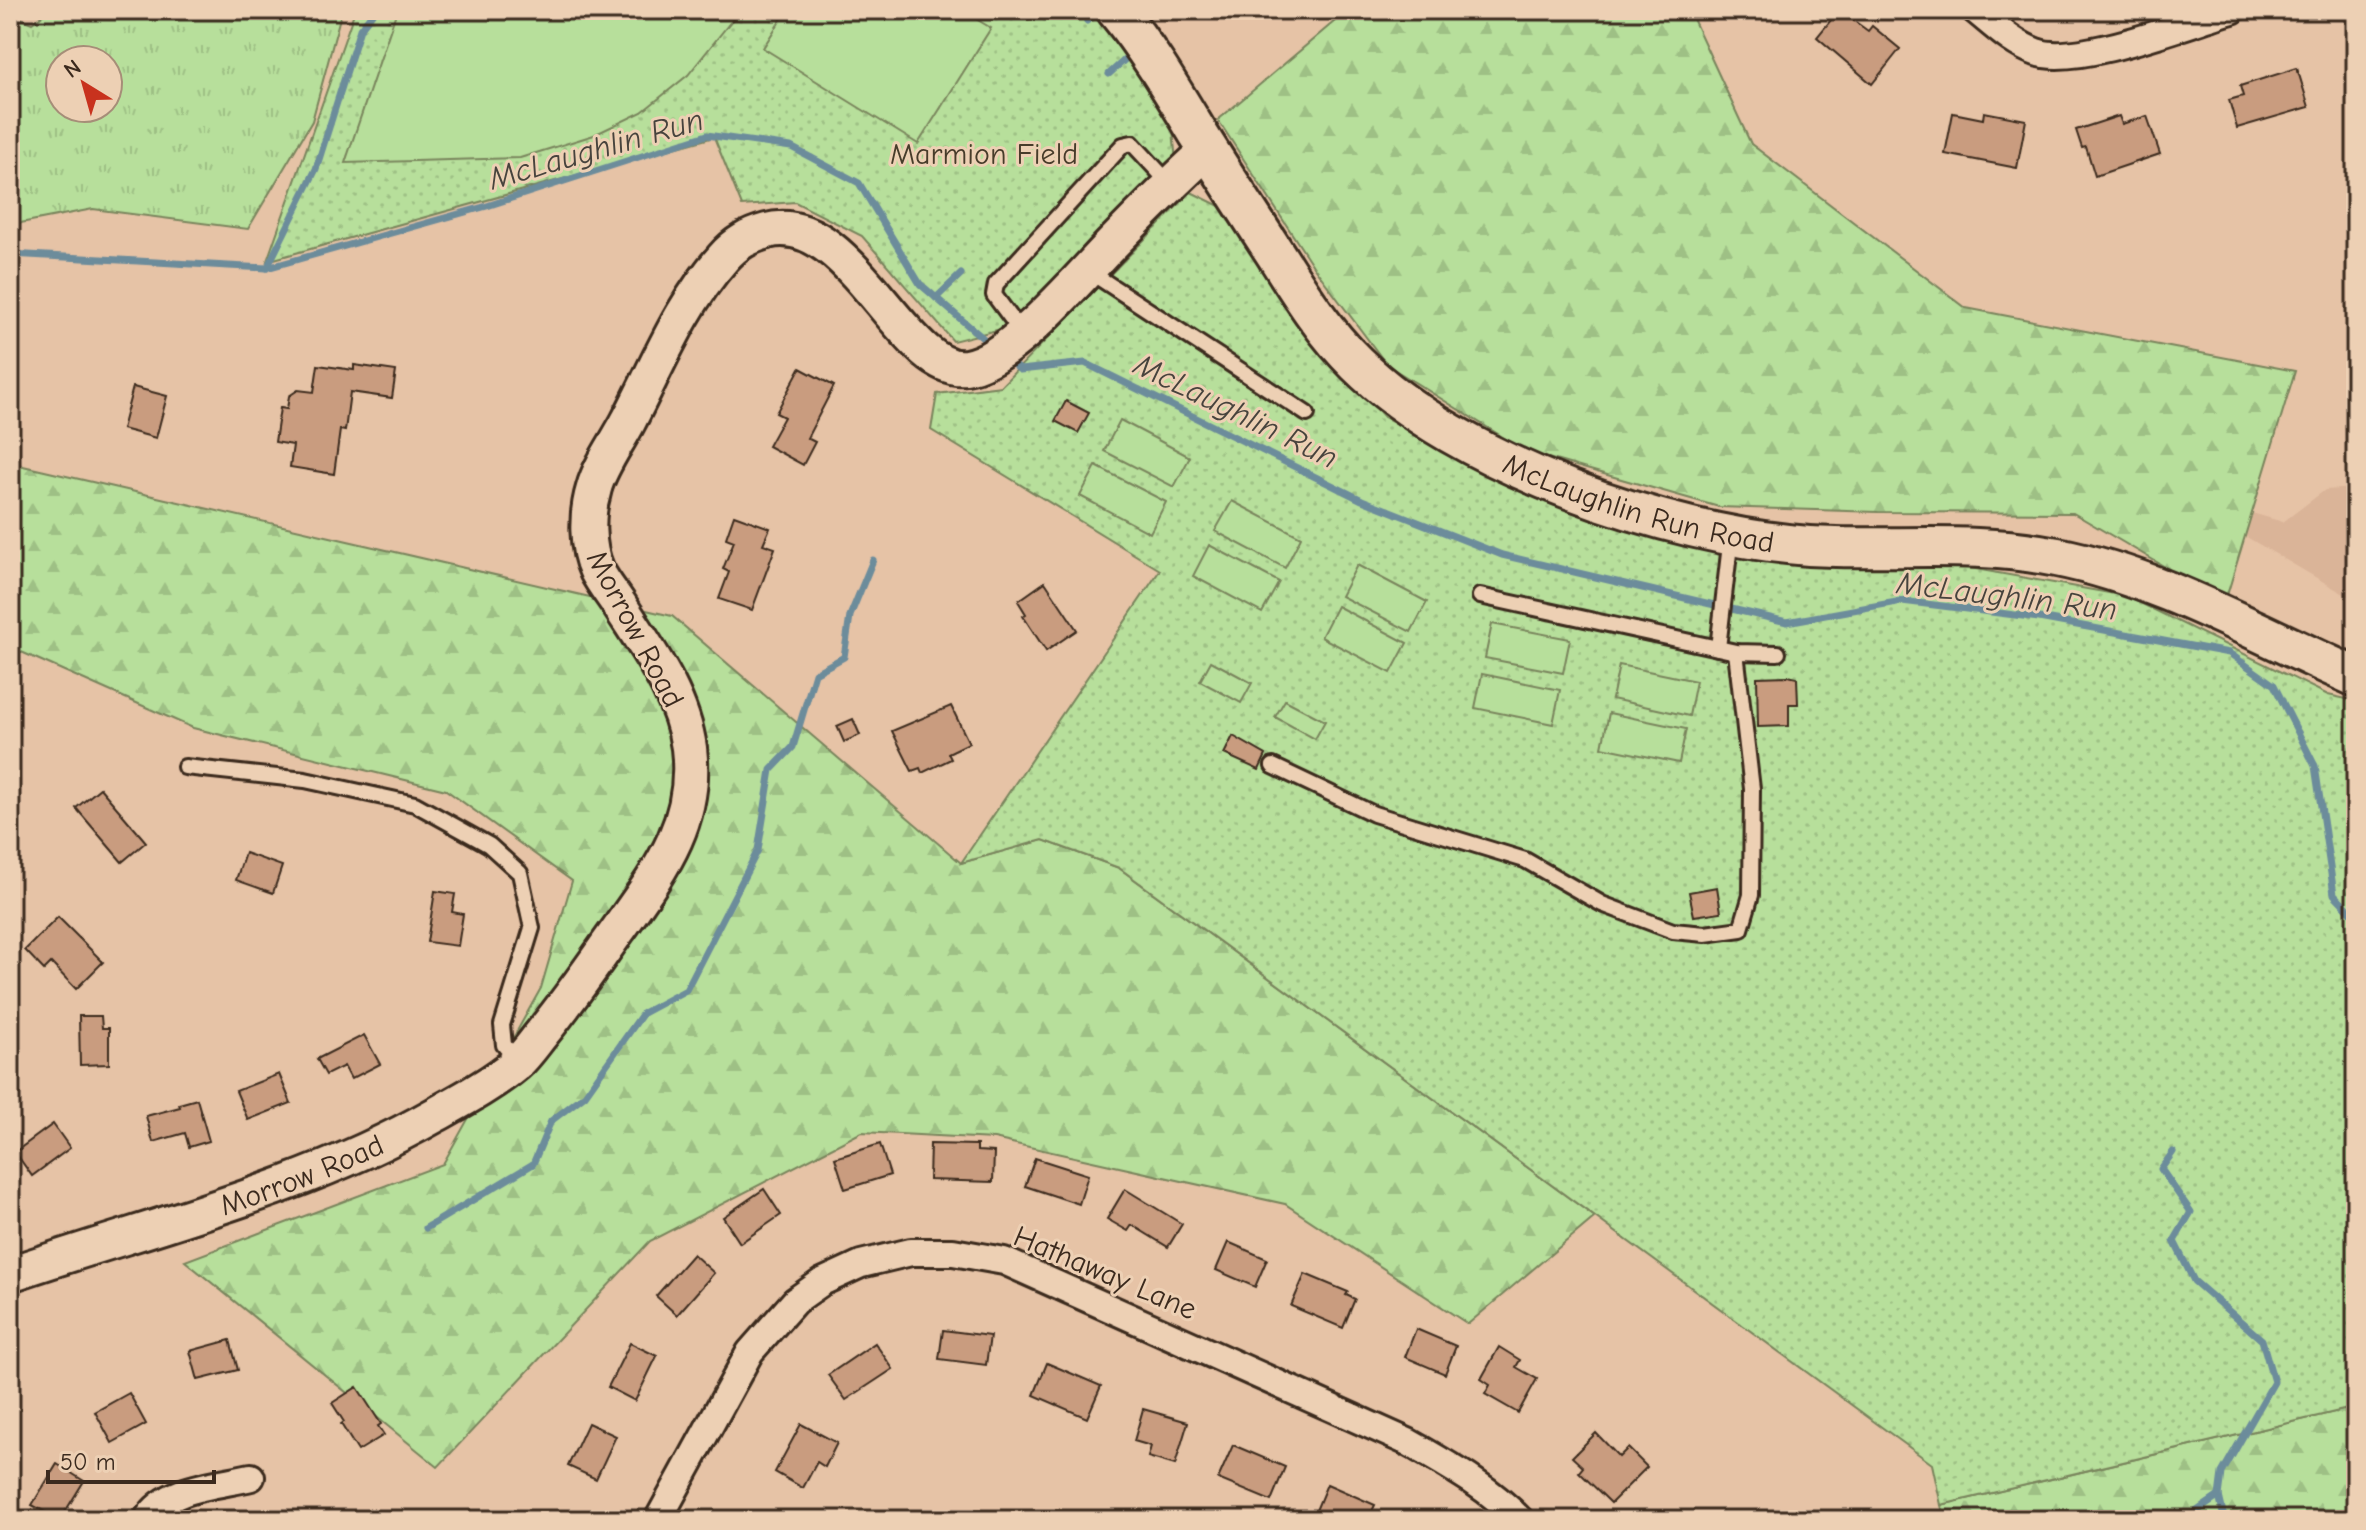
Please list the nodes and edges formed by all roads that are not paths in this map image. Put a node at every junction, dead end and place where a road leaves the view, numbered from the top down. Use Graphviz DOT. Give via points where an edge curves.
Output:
graph roads {
  1 [pos="1116,10"];
  2 [pos="1975,10"];
  3 [pos="2232,10"];
  4 [pos="1208,150"];
  5 [pos="1170,184"];
  6 [pos="1087,270"];
  7 [pos="1018,338"];
  8 [pos="1307,414"];
  9 [pos="1731,536"];
  10 [pos="1480,596"];
  11 [pos="1718,648"];
  12 [pos="1736,652"];
  13 [pos="1778,653"];
  14 [pos="2356,677"];
  15 [pos="1273,766"];
  16 [pos="185,767"];
  17 [pos="519,1062"];
  18 [pos="10,1274"];
  19 [pos="251,1477"];
  20 [pos="147,1520"];
  21 [pos="658,1520"];
  22 [pos="1520,1520"];
  1 -- 4 [label="main road, McLaughlin Run Road"];
  2 -- 3 [label="street" via="2037,53 2089,53"];
  4 -- 5 [label="street, Morrow Road"];
  4 -- 9 [label="main road, McLaughlin Run Road" via="1331,336 1405,404 1476,448 1525,470 1675,524"];
  5 -- 6 [label="street, Morrow Road"];
  5 -- 7 [label="lane" via="1132,143 1123,145 996,284 994,295"];
  6 -- 7 [label="street, Morrow Road"];
  6 -- 8 [label="lane"];
  7 -- 17 [label="street, Morrow Road" via="965,368 941,363 839,255 792,228 748,237 727,252 698,291 594,488 588,540 598,571 678,705 689,745 691,786 684,821 660,871"];
  9 -- 11 [label="lane"];
  9 -- 14 [label="main road, McLaughlin Run Road" via="1813,546 2012,549 2058,557 2152,584"];
  10 -- 11 [label="lane"];
  11 -- 12 [label="lane"];
  12 -- 13 [label="lane"];
  12 -- 15 [label="lane" via="1752,789 1751,895 1741,929 1673,931 1602,904 1525,860 1374,814"];
  16 -- 17 [label="lane" via="305,780 415,804 489,845 520,873 532,928 502,1025 504,1045"];
  17 -- 18 [label="street, Morrow Road" via="395,1138 294,1181"];
  19 -- 20 [label="street" via="179,1493"];
  21 -- 22 [label="street, Hathaway Lane" via="750,1352 772,1324 822,1282 861,1264 911,1252 953,1252 1004,1261 1408,1442 1454,1468"];
}
